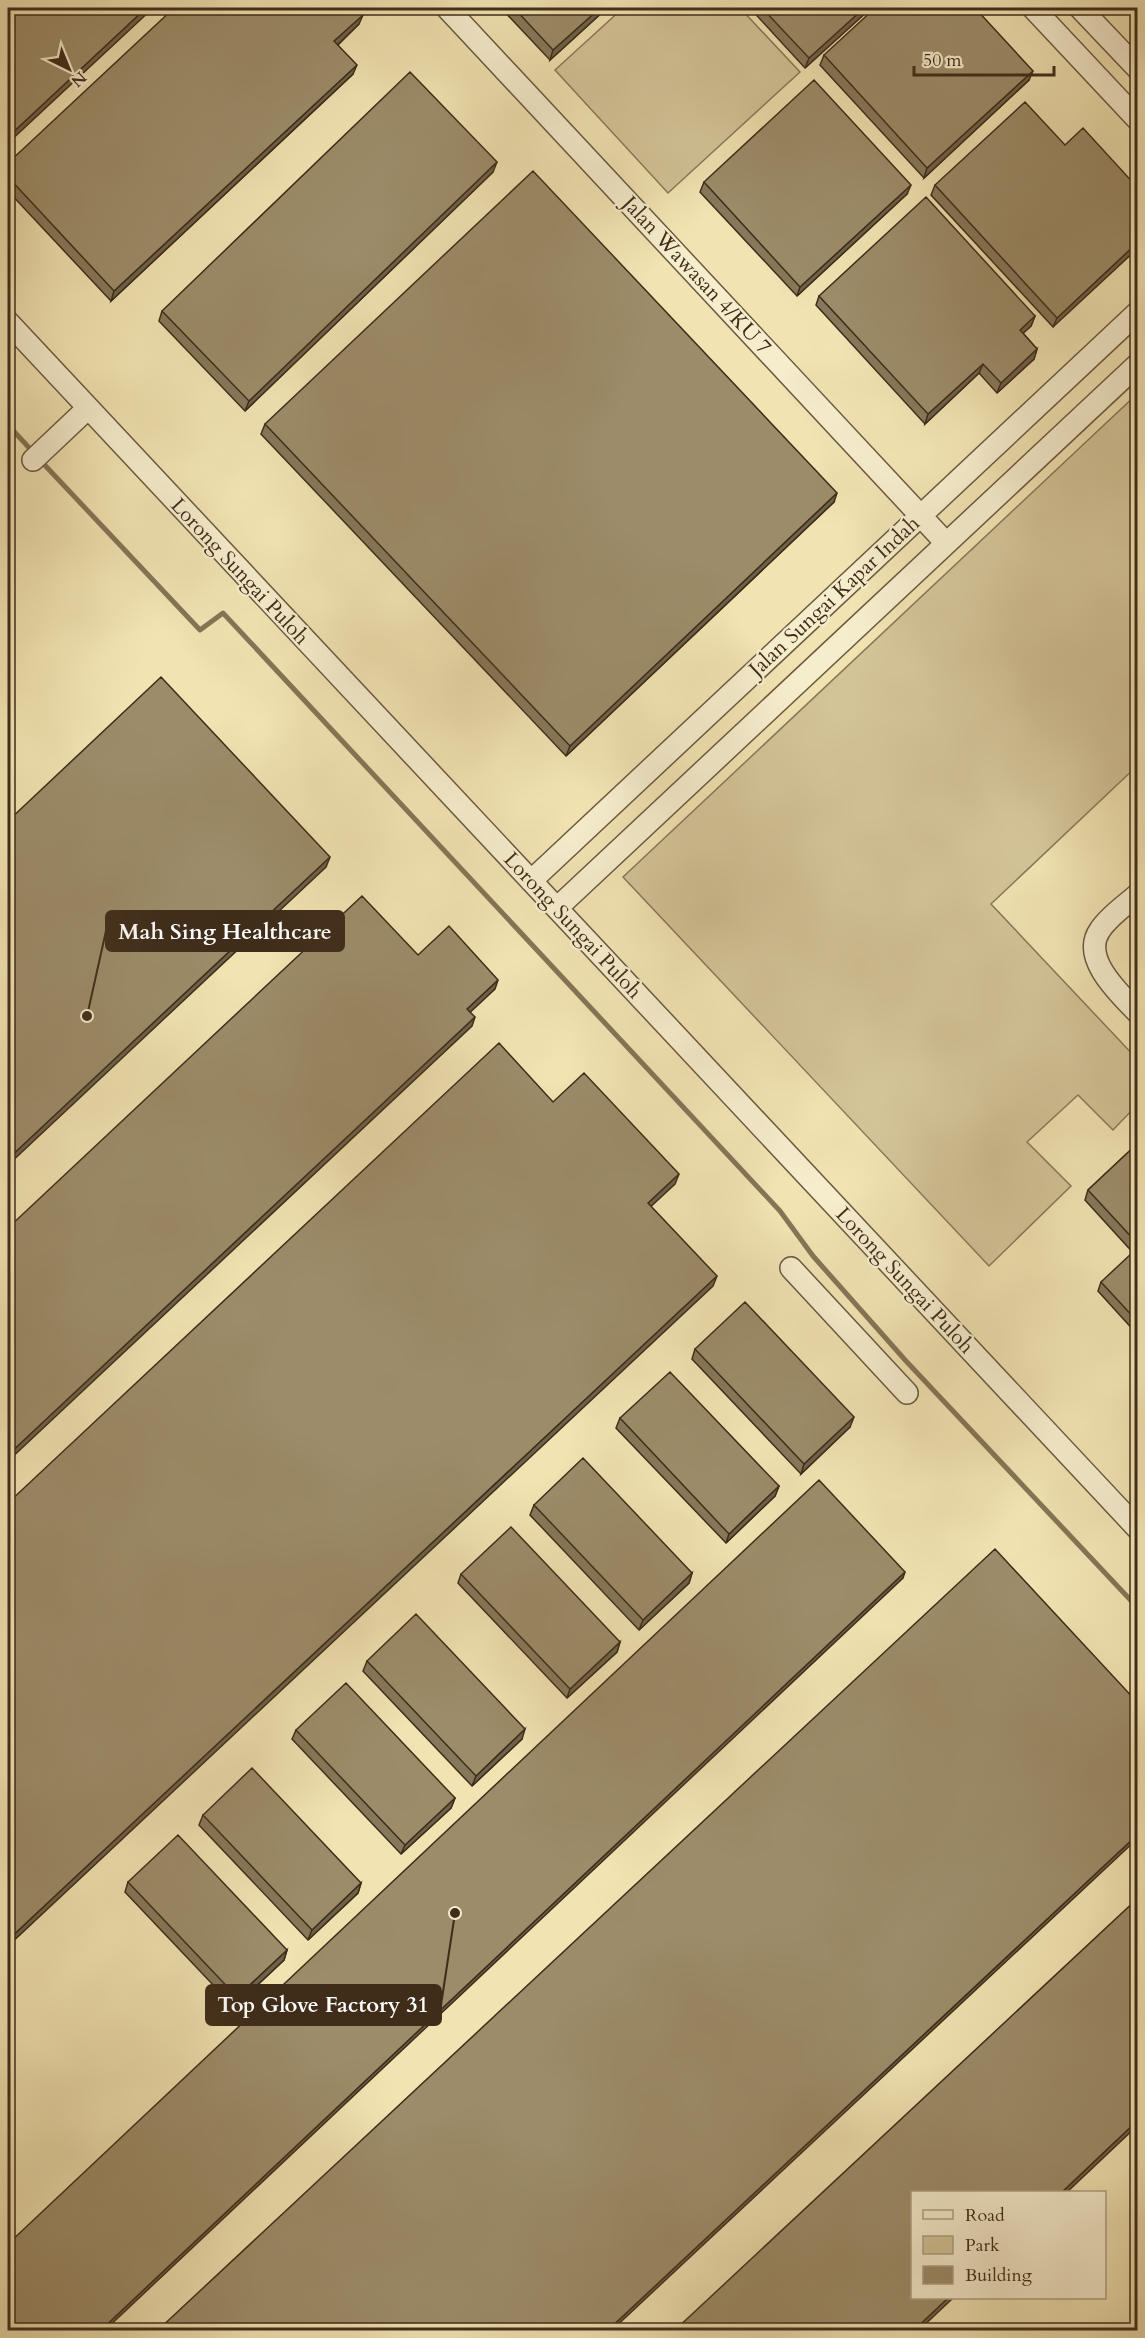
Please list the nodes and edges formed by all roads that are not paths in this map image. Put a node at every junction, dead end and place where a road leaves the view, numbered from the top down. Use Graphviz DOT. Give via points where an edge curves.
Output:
graph roads {
  1 [pos="447,8"];
  2 [pos="1033,8"];
  3 [pos="1081,8"];
  4 [pos="1137,69"];
  5 [pos="1137,120"];
  6 [pos="1137,312"];
  7 [pos="8,322"];
  8 [pos="1137,364"];
  9 [pos="87,409"];
  10 [pos="33,460"];
  11 [pos="920,515"];
  12 [pos="946,543"];
  13 [pos="531,881"];
  14 [pos="1137,894"];
  15 [pos="557,908"];
  16 [pos="1137,1013"];
  17 [pos="791,1268"];
  18 [pos="908,1393"];
  19 [pos="1137,1529"];
  1 -- 11 [label="street, Jalan Wawasan 4/KU 7"];
  2 -- 5 [label="street"];
  3 -- 4 [label="street"];
  6 -- 11 [label="street, Jalan Sungai Kapar Indah"];
  7 -- 9 [label="street, Lorong Sungai Puloh"];
  8 -- 12 [label="street, Jalan Sungai Kapar Indah"];
  9 -- 10 [label="street"];
  9 -- 13 [label="street, Lorong Sungai Puloh"];
  11 -- 12 [label="street, Jalan Wawasan 4/KU 7"];
  11 -- 13 [label="street, Jalan Sungai Kapar Indah"];
  12 -- 15 [label="street, Jalan Sungai Kapar Indah"];
  13 -- 15 [label="street, Lorong Sungai Puloh"];
  14 -- 16 [label="street" via="1099,930 1094,946 1104,975"];
  15 -- 19 [label="street, Lorong Sungai Puloh"];
  17 -- 18 [label="street"];
}
